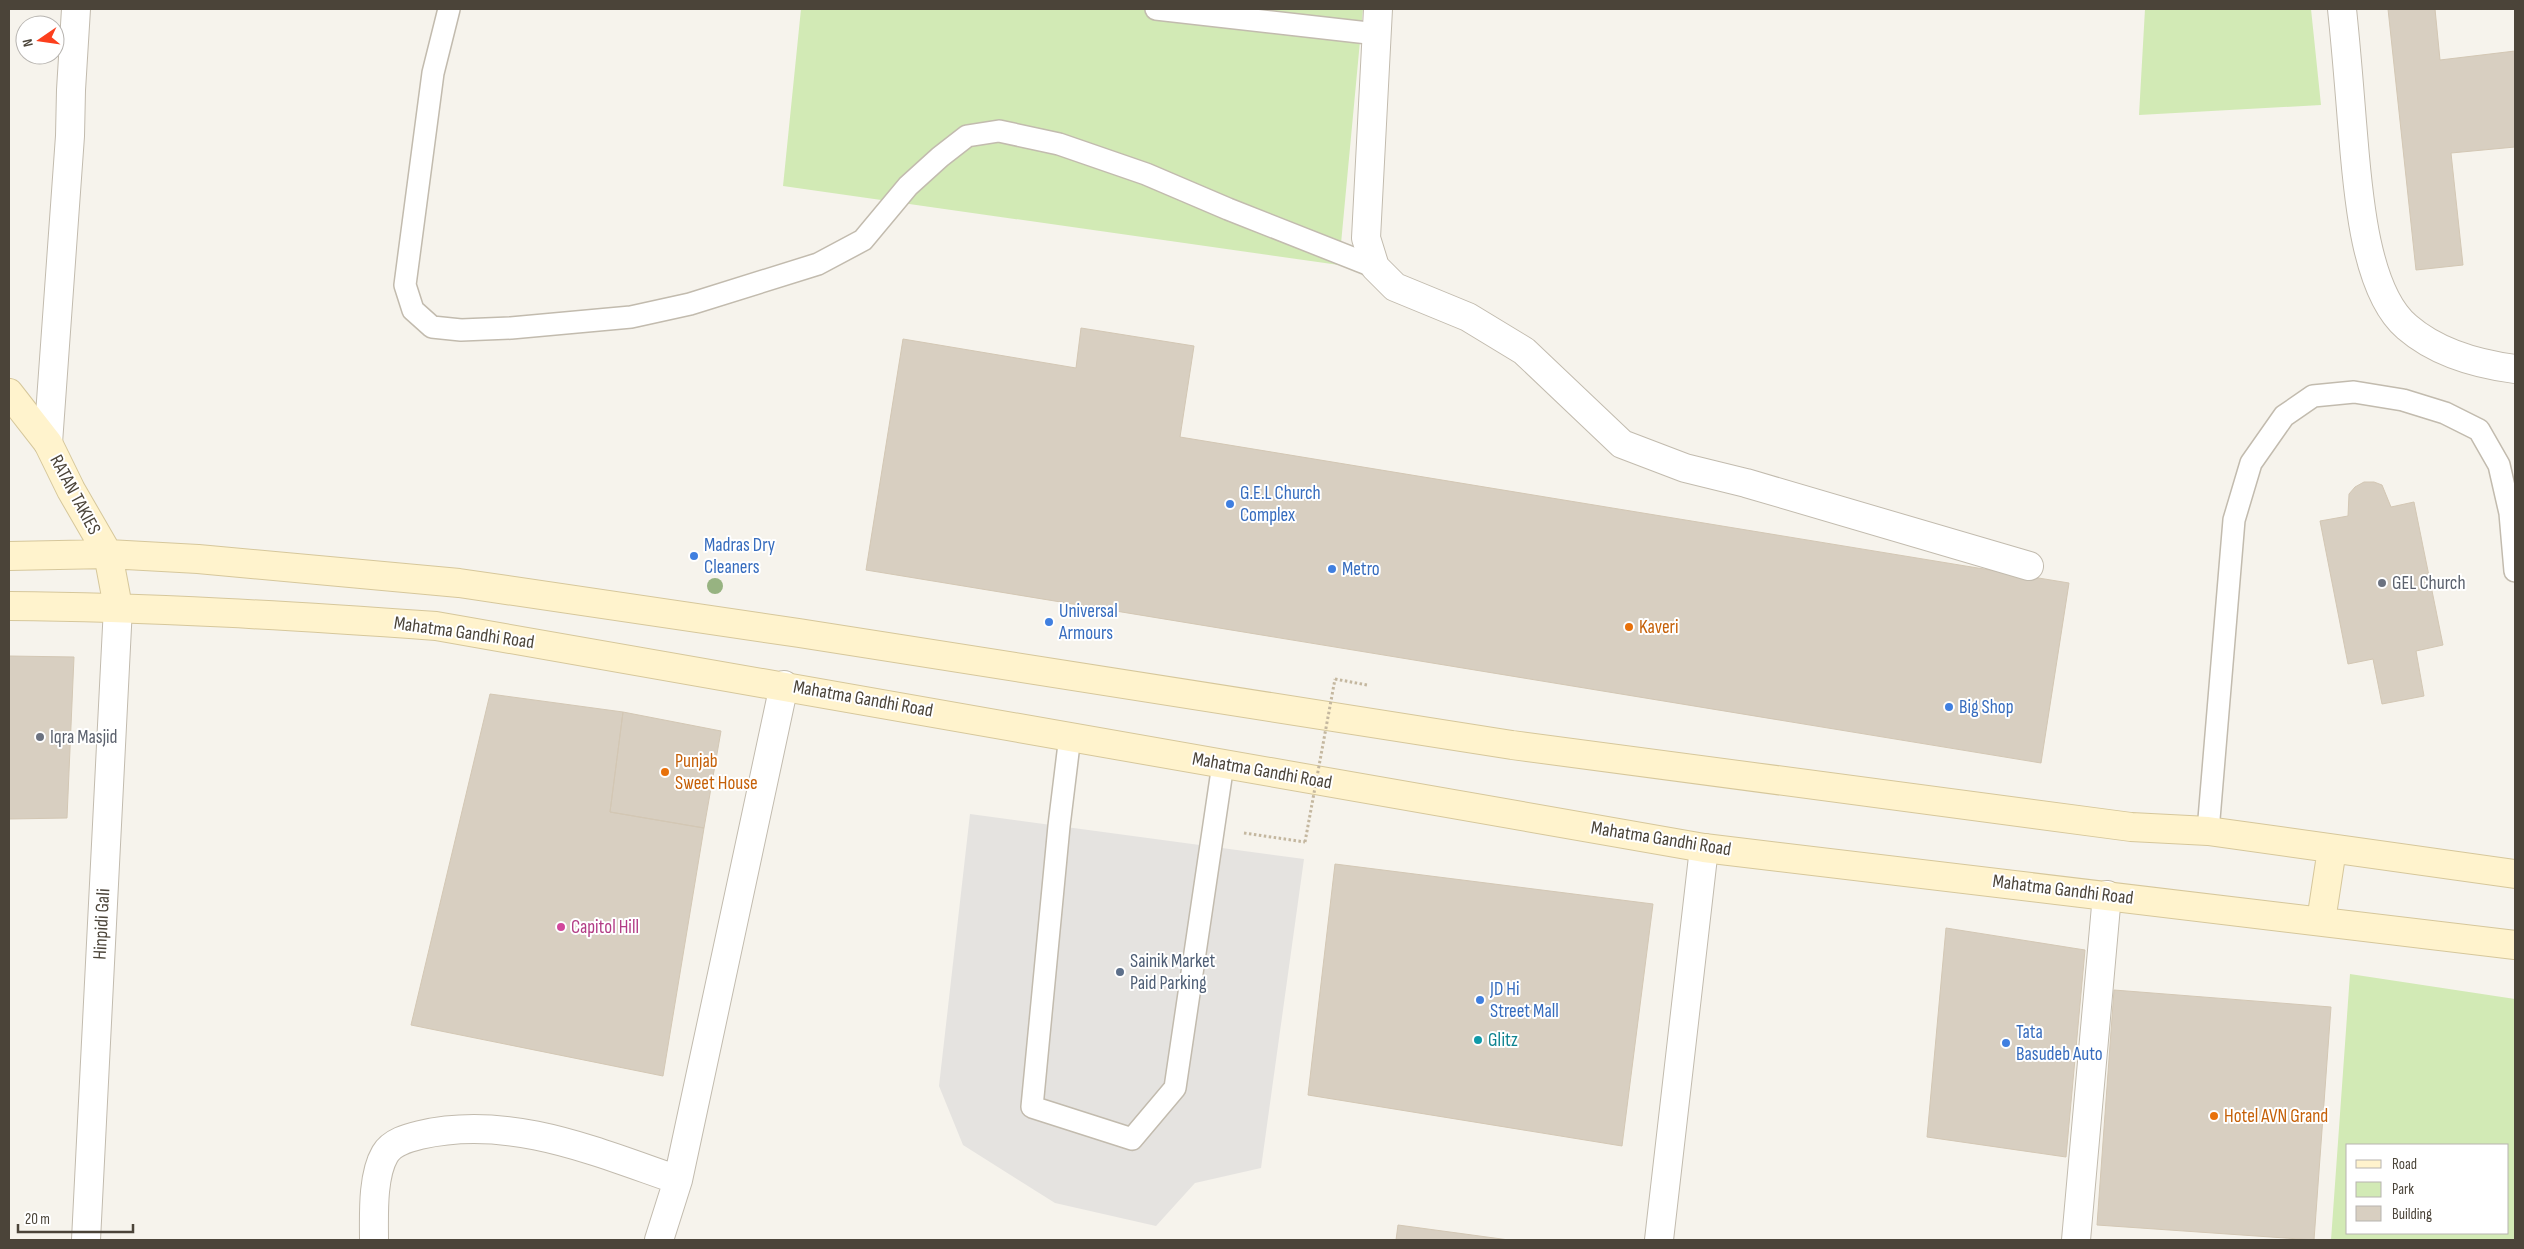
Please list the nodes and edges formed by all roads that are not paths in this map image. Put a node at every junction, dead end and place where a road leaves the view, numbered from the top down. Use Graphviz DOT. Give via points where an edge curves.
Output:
graph roads {
  1 [pos="76,9"];
  2 [pos="449,9"];
  3 [pos="1156,9"];
  4 [pos="2342,9"];
  5 [pos="1378,21"];
  6 [pos="1375,267"];
  7 [pos="2515,369"];
  8 [pos="9,393"];
  9 [pos="48,443"];
  10 [pos="108,554"];
  11 [pos="9,556"];
  12 [pos="2029,566"];
  13 [pos="2515,571"];
  14 [pos="9,606"];
  15 [pos="118,607"];
  16 [pos="784,685"];
  17 [pos="1070,736"];
  18 [pos="1223,764"];
  19 [pos="2208,831"];
  20 [pos="1704,848"];
  21 [pos="2332,849"];
  22 [pos="2515,874"];
  23 [pos="2107,895"];
  24 [pos="2321,921"];
  25 [pos="2515,945"];
  26 [pos="678,1180"];
  27 [pos="86,1240"];
  28 [pos="374,1240"];
  29 [pos="659,1240"];
  30 [pos="1659,1240"];
  31 [pos="2076,1240"];
  1 -- 9 [label="street" via="70,146"];
  2 -- 6 [label="lane" via="433,73 405,285 414,310 432,327 461,330 511,328 631,317 690,304 818,264 863,240 908,186 966,136 999,131 1059,144 1146,174"];
  3 -- 5 [label="lane"];
  4 -- 7 [label="street" via="2359,202 2371,259 2385,297 2406,326 2429,342 2460,357"];
  5 -- 6 [label="street" via="1366,238"];
  6 -- 12 [label="street" via="1395,287 1468,317 1524,351 1622,444 1685,468"];
  8 -- 9 [label="main road, RATAN TAKIES"];
  9 -- 10 [label="main road, RATAN TAKIES"];
  10 -- 11 [label="main road"];
  10 -- 15 [label="main road, RATAN TAKIES"];
  10 -- 19 [label="main road" via="268,564 459,583 1512,745 2131,827"];
  13 -- 19 [label="lane" via="2510,513 2499,465 2479,430 2437,410 2403,400 2354,392 2313,396 2284,416 2251,463 2234,520"];
  14 -- 15 [label="main road, Mahatma Gandhi Road"];
  15 -- 16 [label="main road, Mahatma Gandhi Road" via="436,626"];
  15 -- 27 [label="street, Hinpidi Gali"];
  16 -- 17 [label="main road, Mahatma Gandhi Road"];
  16 -- 26 [label="street"];
  17 -- 18 [label="main road, Mahatma Gandhi Road"];
  17 -- 18 [label="lane" via="1032,1107 1132,1139 1174,1088"];
  18 -- 20 [label="main road, Mahatma Gandhi Road"];
  19 -- 21 [label="main road"];
  20 -- 23 [label="main road, Mahatma Gandhi Road"];
  20 -- 30 [label="street"];
  21 -- 22 [label="main road"];
  21 -- 24 [label="main road"];
  23 -- 24 [label="main road, Mahatma Gandhi Road"];
  23 -- 31 [label="street"];
  24 -- 25 [label="main road, Mahatma Gandhi Road"];
  26 -- 28 [label="street" via="573,1143 536,1134 466,1130 430,1133 402,1139 385,1153 376,1182"];
  26 -- 29 [label="street"];
}
